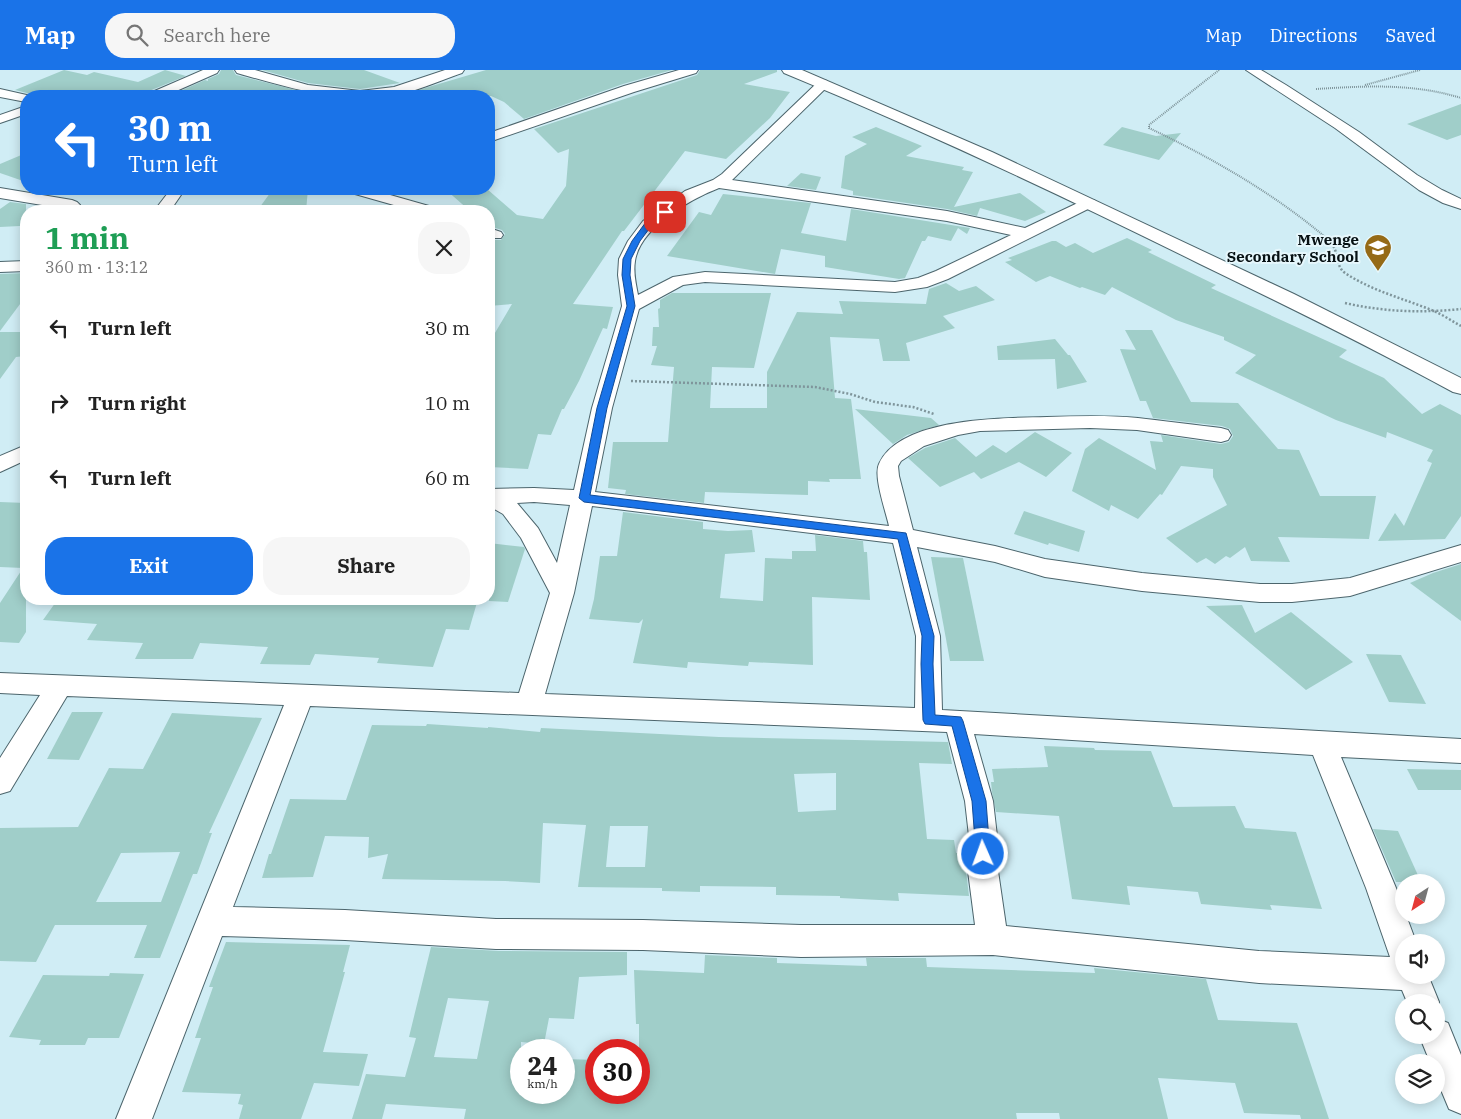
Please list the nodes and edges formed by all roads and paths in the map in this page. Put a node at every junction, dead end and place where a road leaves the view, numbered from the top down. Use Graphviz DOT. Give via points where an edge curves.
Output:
graph roads {
  1 [pos="213,70"];
  2 [pos="241,70"];
  3 [pos="458,70"];
  4 [pos="692,70"];
  5 [pos="789,70"];
  6 [pos="1219,70"];
  7 [pos="1252,70"];
  8 [pos="1420,70"];
  9 [pos="823,84"];
  10 [pos="1362,85"];
  11 [pos="168,90"];
  12 [pos="312,90"];
  13 [pos="396,90"];
  14 [pos="1287,90"];
  15 [pos="0,93"];
  16 [pos="20,97"];
  17 [pos="1461,98"];
  18 [pos="20,112"];
  19 [pos="0,119"];
  20 [pos="495,136"];
  21 [pos="718,183"];
  22 [pos="0,193"];
  23 [pos="374,195"];
  24 [pos="1089,203"];
  25 [pos="1461,204"];
  26 [pos="72,205"];
  27 [pos="410,205"];
  28 [pos="1028,234"];
  29 [pos="20,266"];
  30 [pos="0,267"];
  31 [pos="631,306"];
  32 [pos="1461,309"];
  33 [pos="1436,312"];
  34 [pos="1461,326"];
  35 [pos="1406,357"];
  36 [pos="1461,380"];
  37 [pos="611,381"];
  38 [pos="1461,387"];
  39 [pos="956,429"];
  40 [pos="1221,435"];
  41 [pos="20,455"];
  42 [pos="0,466"];
  43 [pos="495,496"];
  44 [pos="584,498"];
  45 [pos="495,500"];
  46 [pos="902,536"];
  47 [pos="1461,553"];
  48 [pos="562,593"];
  49 [pos="0,683"];
  50 [pos="60,686"];
  51 [pos="301,695"];
  52 [pos="529,704"];
  53 [pos="929,720"];
  54 [pos="957,721"];
  55 [pos="1322,744"];
  56 [pos="1461,751"];
  57 [pos="0,782"];
  58 [pos="212,921"];
  59 [pos="1397,934"];
  60 [pos="993,940"];
  61 [pos="1395,974"];
  62 [pos="1440,1044"];
  63 [pos="1461,1096"];
  64 [pos="134,1119"];
  1 -- 11 [label="street"];
  2 -- 12 [label="street"];
  3 -- 13 [label="street"];
  4 -- 20 [label="street"];
  5 -- 9 [label="highway"];
  6 -- 33 [label="path" via="1148,128 1236,173 1298,214 1331,242 1344,272"];
  7 -- 14 [label="street"];
  8 -- 10 [label="path"];
  9 -- 21 [label="street"];
  9 -- 24 [label="highway" via="940,133"];
  10 -- 14 [label="path"];
  10 -- 17 [label="path" via="1428,88"];
  14 -- 25 [label="street" via="1413,178 1448,200"];
  15 -- 16 [label="street"];
  18 -- 19 [label="street"];
  21 -- 28 [label="street" via="947,216"];
  21 -- 31 [label="street" via="677,202 649,224 636,241 627,259"];
  22 -- 26 [label="street"];
  23 -- 27 [label="street"];
  24 -- 28 [label="street"];
  24 -- 35 [label="highway"];
  28 -- 31 [label="street" via="921,284 895,287 705,276 678,281"];
  29 -- 30 [label="street"];
  31 -- 37 [label="street"];
  32 -- 33 [label="path"];
  33 -- 34 [label="path"];
  35 -- 36 [label="highway"];
  35 -- 38 [label="highway"];
  37 -- 39 [label="path" via="815,387 923,410"];
  37 -- 44 [label="street" via="602,408"];
  39 -- 40 [label="street" via="980,425 1090,422 1136,424"];
  39 -- 46 [label="street" via="917,442 893,457 888,466"];
  41 -- 42 [label="street"];
  43 -- 44 [label="street"];
  44 -- 46 [label="street"];
  44 -- 48 [label="street"];
  45 -- 48 [label="street" via="511,509 530,534"];
  46 -- 47 [label="street" via="995,554 1045,568 1142,582 1260,593 1350,587"];
  46 -- 53 [label="street" via="928,636"];
  48 -- 52 [label="street"];
  49 -- 50 [label="street"];
  50 -- 51 [label="street"];
  50 -- 57 [label="street"];
  51 -- 52 [label="street"];
  51 -- 58 [label="street"];
  52 -- 53 [label="street"];
  53 -- 54 [label="street"];
  54 -- 55 [label="street"];
  54 -- 60 [label="street" via="979,801 983,871"];
  55 -- 56 [label="street"];
  55 -- 59 [label="street"];
  58 -- 60 [label="street" via="496,934 802,941"];
  58 -- 64 [label="street"];
  60 -- 61 [label="street" via="1259,966"];
  62 -- 63 [label="street"];
}
